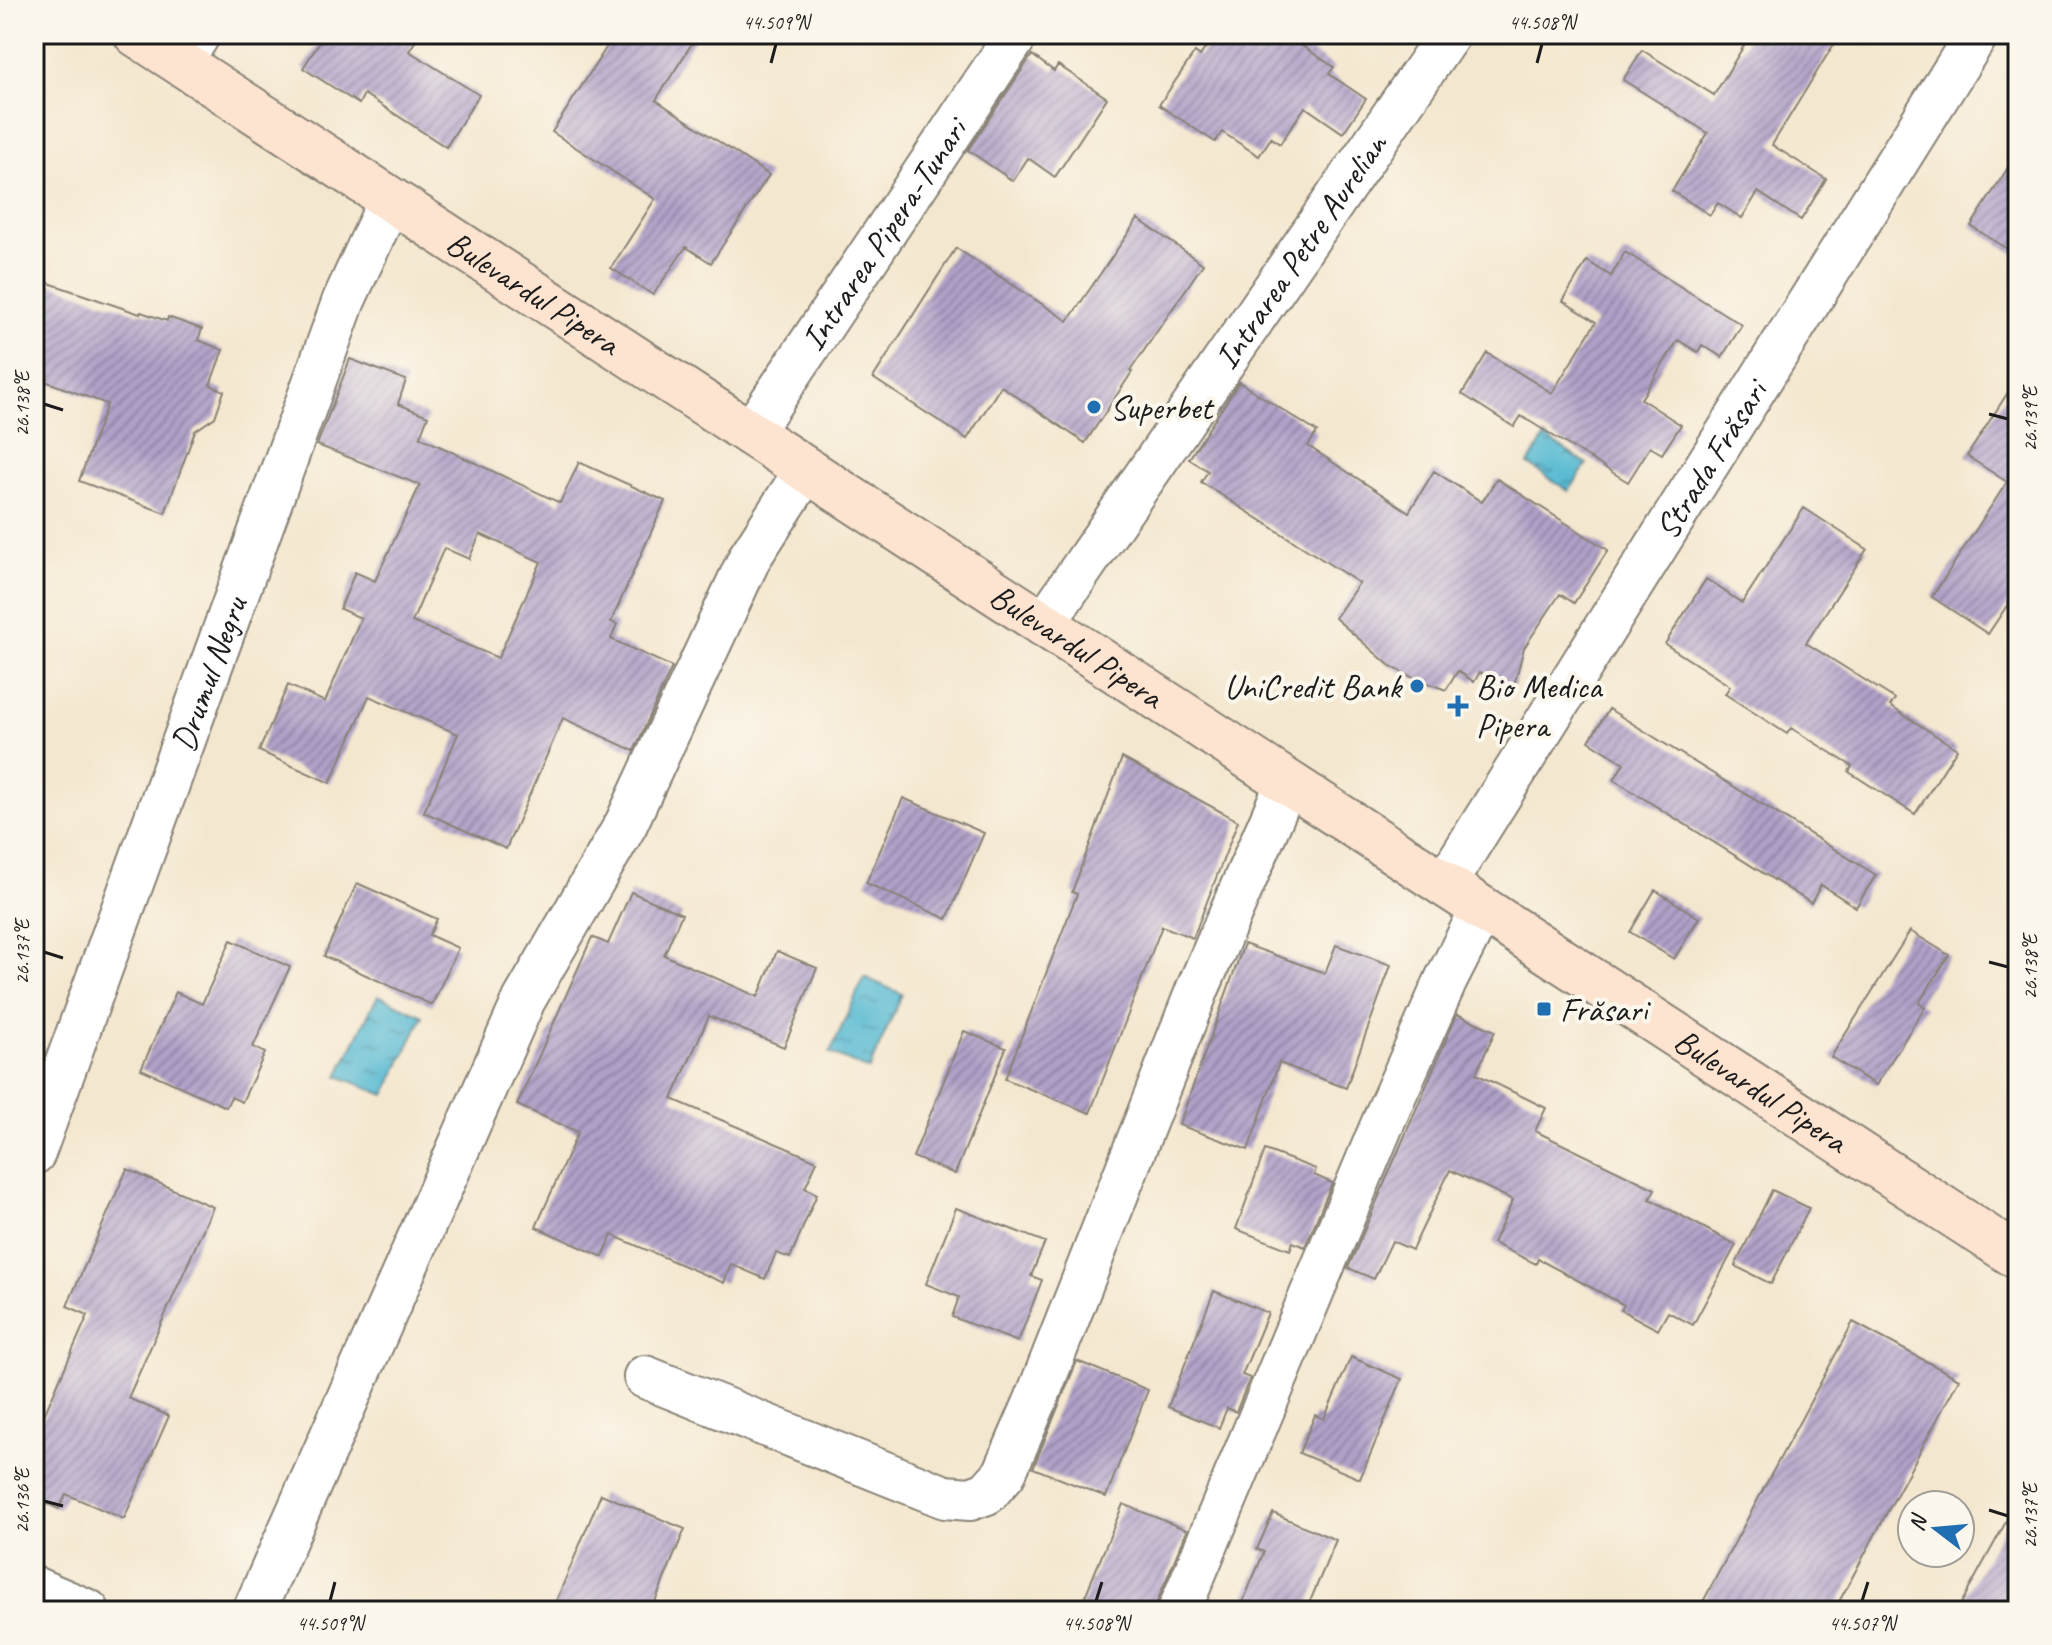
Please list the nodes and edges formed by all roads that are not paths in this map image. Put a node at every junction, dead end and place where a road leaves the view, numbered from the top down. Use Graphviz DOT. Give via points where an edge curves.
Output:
graph roads {
  1 [pos="136,34"];
  2 [pos="1017,34"];
  3 [pos="1449,34"];
  4 [pos="1977,34"];
  5 [pos="190,48"];
  6 [pos="390,200"];
  7 [pos="750,434"];
  8 [pos="806,470"];
  9 [pos="1043,625"];
  10 [pos="1287,783"];
  11 [pos="1444,885"];
  12 [pos="1482,909"];
  13 [pos="34,1153"];
  14 [pos="2018,1257"];
  15 [pos="645,1377"];
  16 [pos="34,1588"];
  17 [pos="88,1611"];
  18 [pos="254,1611"];
  19 [pos="1179,1611"];
  1 -- 5 [label="main road, Bulevardul Pipera"];
  2 -- 7 [label="street, Intrarea Pipera-Tunari"];
  3 -- 9 [label="street, Intrarea Petre Aurelian"];
  4 -- 11 [label="street, Strada Frăsari"];
  5 -- 6 [label="main road, Bulevardul Pipera"];
  6 -- 7 [label="main road, Bulevardul Pipera"];
  6 -- 13 [label="street, Drumul Negru" via="344,300"];
  7 -- 8 [label="main road, Bulevardul Pipera"];
  8 -- 9 [label="main road, Bulevardul Pipera"];
  8 -- 18 [label="street" via="750,557 626,824 524,1000"];
  9 -- 10 [label="main road, Bulevardul Pipera"];
  10 -- 11 [label="main road, Bulevardul Pipera"];
  10 -- 15 [label="street" via="1198,988 1036,1400 1004,1474 987,1493 970,1499 945,1497"];
  11 -- 12 [label="main road, Bulevardul Pipera"];
  12 -- 14 [label="main road, Bulevardul Pipera"];
  12 -- 19 [label="street" via="1387,1113"];
  16 -- 17 [label="street"];
}
